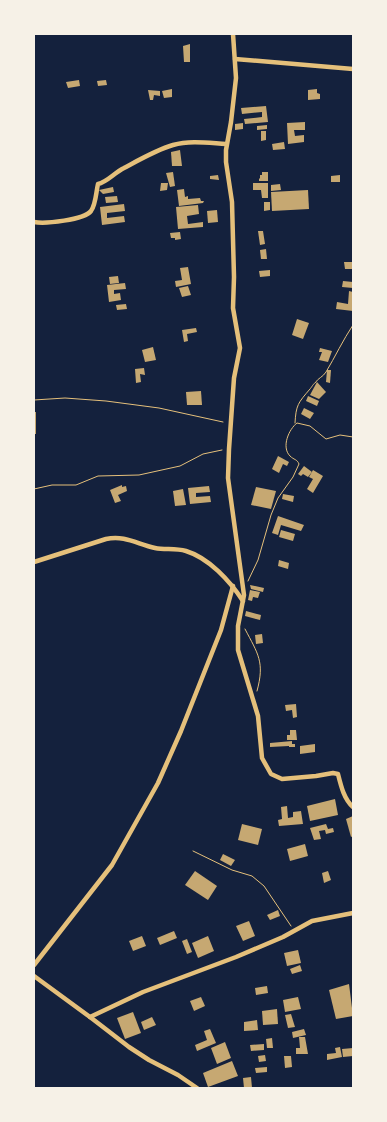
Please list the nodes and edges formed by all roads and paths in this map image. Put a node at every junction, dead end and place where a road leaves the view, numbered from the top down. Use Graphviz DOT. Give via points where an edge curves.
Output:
graph roads {
  1 [pos="233,34"];
  2 [pos="235,59"];
  3 [pos="353,69"];
  4 [pos="226,144"];
  5 [pos="34,222"];
  6 [pos="353,325"];
  7 [pos="34,400"];
  8 [pos="231,424"];
  9 [pos="295,424"];
  10 [pos="353,438"];
  11 [pos="229,449"];
  12 [pos="34,489"];
  13 [pos="34,562"];
  14 [pos="233,586"];
  15 [pos="243,590"];
  16 [pos="243,601"];
  17 [pos="240,617"];
  18 [pos="254,701"];
  19 [pos="353,807"];
  20 [pos="193,851"];
  21 [pos="353,912"];
  22 [pos="294,930"];
  23 [pos="34,965"];
  24 [pos="34,976"];
  25 [pos="90,1017"];
  26 [pos="198,1088"];
  1 -- 2 [label="street"];
  2 -- 3 [label="street"];
  2 -- 4 [label="street" via="234,103"];
  4 -- 5 [label="street" via="184,143 164,148 98,184 93,209 86,215 51,223"];
  4 -- 8 [label="street" via="232,202 233,308 240,348"];
  6 -- 9 [label="path" via="325,375 300,400"];
  7 -- 8 [label="path" via="106,401 159,408"];
  8 -- 11 [label="street"];
  9 -- 10 [label="path" via="310,426 326,439 340,435"];
  9 -- 15 [label="path" via="289,432 287,445 289,455 299,464 274,506 258,560"];
  11 -- 12 [label="path" via="203,454 180,466 139,475 98,476 76,485"];
  11 -- 15 [label="street" via="228,478"];
  13 -- 14 [label="street" via="118,537 201,557"];
  14 -- 16 [label="street"];
  14 -- 23 [label="street" via="221,630 158,783 112,866"];
  15 -- 16 [label="street"];
  16 -- 17 [label="street"];
  17 -- 18 [label="street" via="238,650"];
  17 -- 18 [label="path" via="261,663 261,677"];
  18 -- 19 [label="street" via="262,758 271,774 282,778 338,774 345,796"];
  20 -- 22 [label="path" via="252,876 264,886"];
  21 -- 22 [label="street" via="316,920"];
  22 -- 25 [label="street"];
  24 -- 25 [label="street"];
  25 -- 26 [label="street" via="129,1048"];
}
